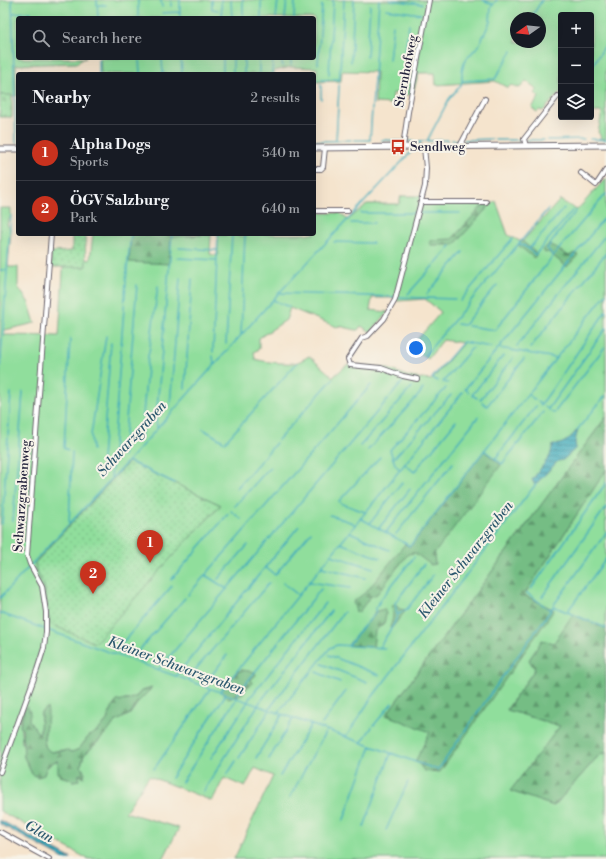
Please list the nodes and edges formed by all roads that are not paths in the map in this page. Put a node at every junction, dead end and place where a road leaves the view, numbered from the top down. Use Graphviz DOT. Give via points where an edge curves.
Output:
graph roads {
  1 [pos="430,0"];
  2 [pos="558,96"];
  3 [pos="485,99"];
  4 [pos="606,145"];
  5 [pos="460,146"];
  6 [pos="526,146"];
  7 [pos="403,147"];
  8 [pos="424,147"];
  9 [pos="316,148"];
  10 [pos="325,148"];
  11 [pos="0,149"];
  12 [pos="16,149"];
  13 [pos="316,169"];
  14 [pos="606,170"];
  15 [pos="581,173"];
  16 [pos="421,202"];
  17 [pos="486,202"];
  18 [pos="316,211"];
  19 [pos="348,211"];
  20 [pos="51,236"];
  21 [pos="417,379"];
  22 [pos="0,772"];
  23 [pos="0,832"];
  24 [pos="49,859"];
  1 -- 7 [label="street, Sternhofweg"];
  2 -- 6 [label="street" via="524,139"];
  3 -- 5 [label="street"];
  4 -- 6 [label="street"];
  5 -- 6 [label="street"];
  5 -- 8 [label="street"];
  7 -- 8 [label="street"];
  7 -- 10 [label="street"];
  8 -- 16 [label="street" via="426,168"];
  9 -- 10 [label="street"];
  10 -- 13 [label="street" via="323,167"];
  11 -- 12 [label="street"];
  14 -- 15 [label="street" via="596,185"];
  16 -- 17 [label="street"];
  16 -- 21 [label="street" via="398,294 384,319 368,336 362,338 348,360 350,365 381,368"];
  18 -- 19 [label="street"];
  20 -- 22 [label="street, Schwarzgrabenweg" via="27,550 27,558 42,586 47,626 39,664"];
  23 -- 24 [label="street"];
}
